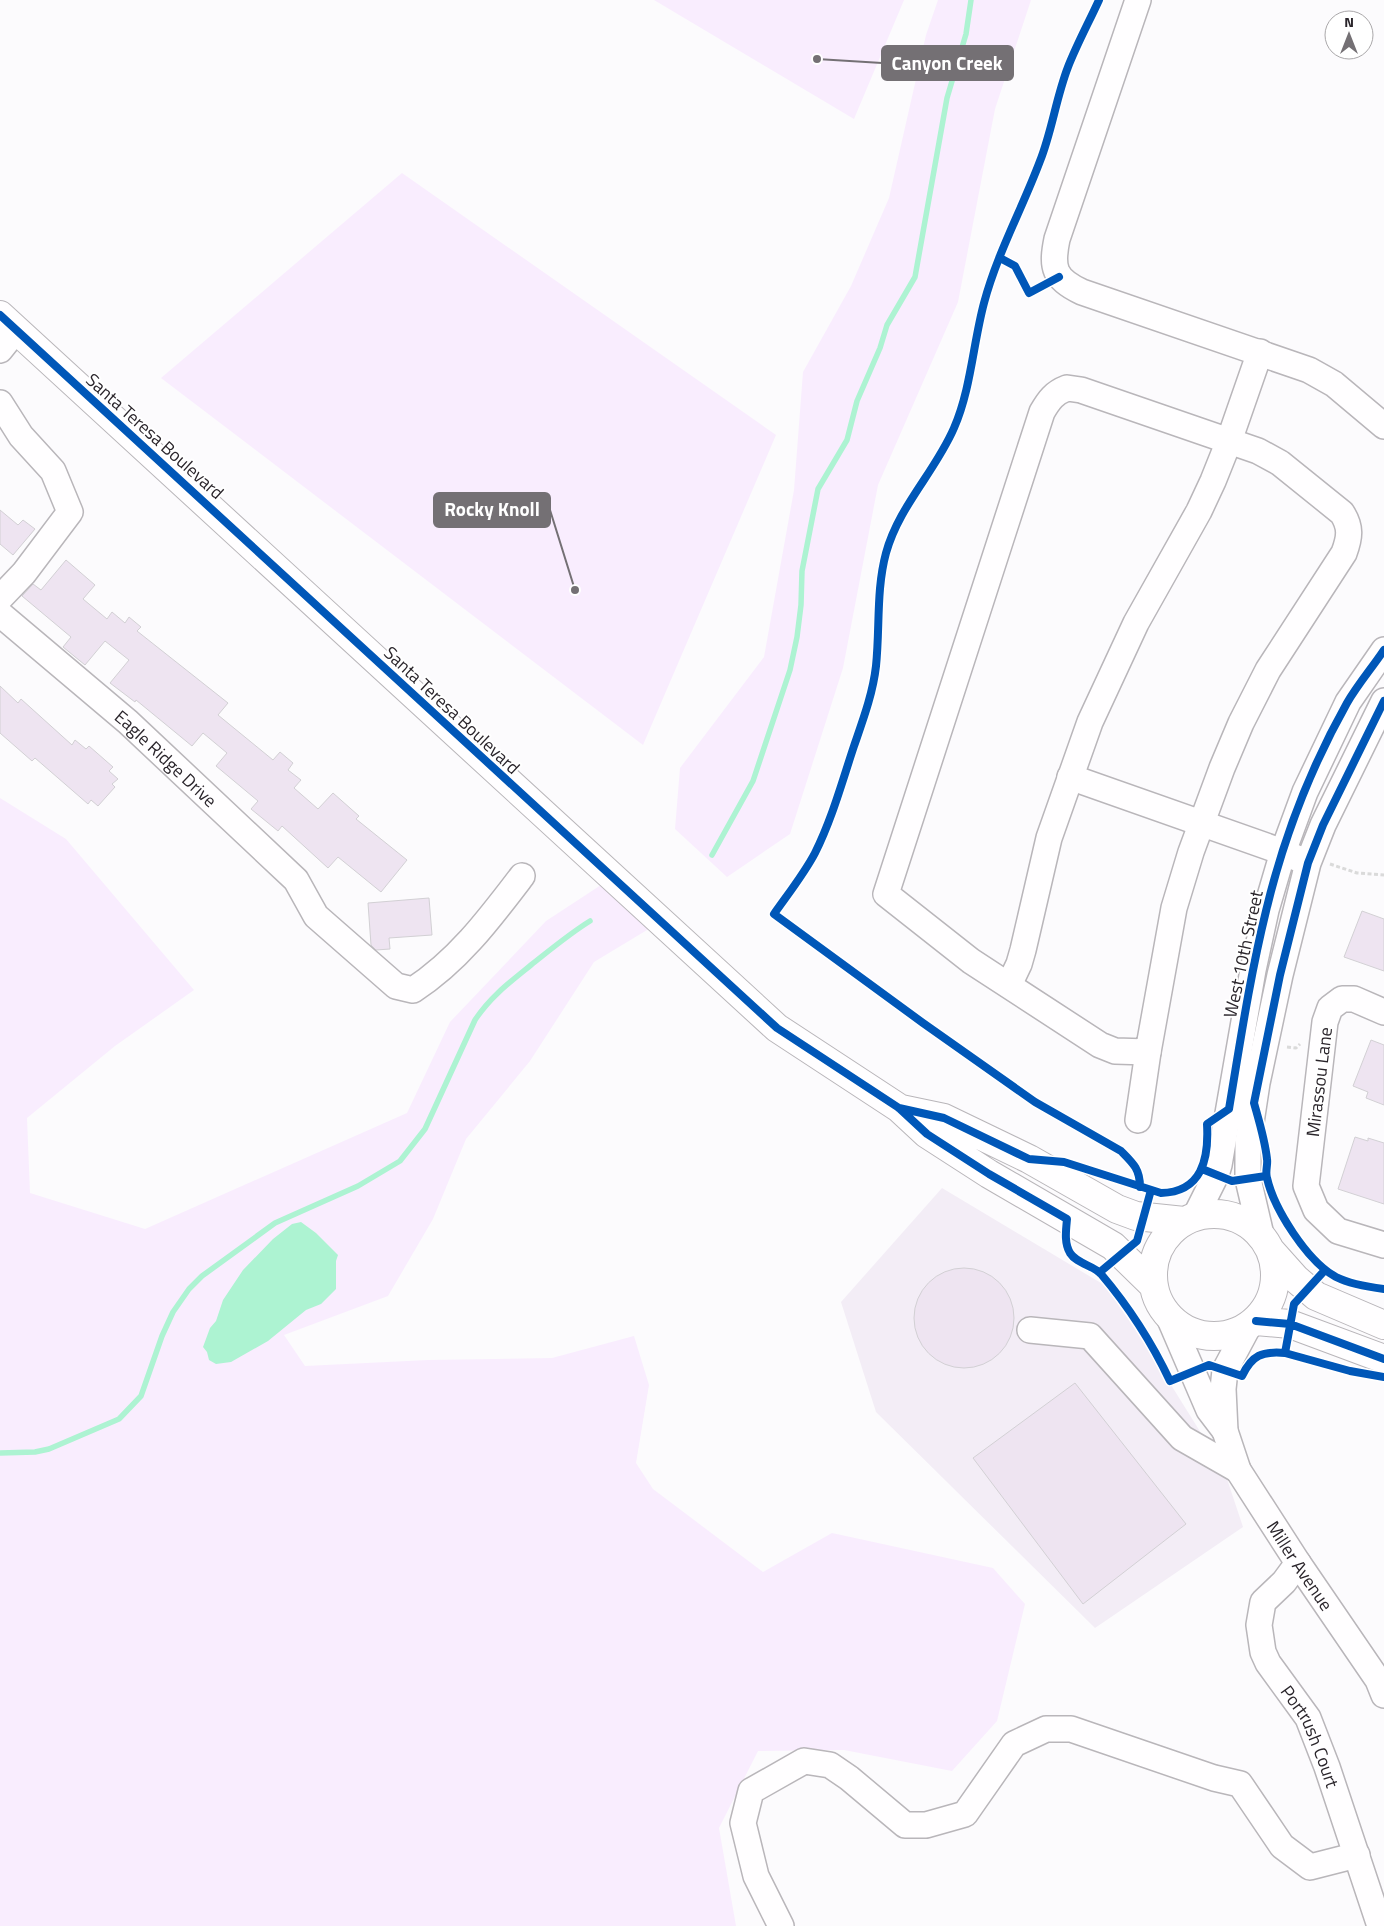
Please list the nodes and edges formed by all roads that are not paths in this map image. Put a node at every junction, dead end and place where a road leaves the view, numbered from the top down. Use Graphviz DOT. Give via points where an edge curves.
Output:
graph roads {
  1 [pos="1138,0"];
  2 [pos="5,332"];
  3 [pos="1260,352"];
  4 [pos="0,403"];
  5 [pos="1384,426"];
  6 [pos="1229,440"];
  7 [pos="0,598"];
  8 [pos="0,614"];
  9 [pos="1384,650"];
  10 [pos="1384,700"];
  11 [pos="1070,777"];
  12 [pos="1202,823"];
  13 [pos="1284,852"];
  14 [pos="1319,864"];
  15 [pos="522,876"];
  16 [pos="1009,985"];
  17 [pos="1384,1012"];
  18 [pos="1148,1052"];
  19 [pos="899,1108"];
  20 [pos="1138,1120"];
  21 [pos="1189,1219"];
  22 [pos="1266,1243"];
  23 [pos="1384,1245"];
  24 [pos="1154,1286"];
  25 [pos="1169,1318"];
  26 [pos="1252,1324"];
  27 [pos="1384,1325"];
  28 [pos="1030,1330"];
  29 [pos="1384,1359"];
  30 [pos="1225,1430"];
  31 [pos="1238,1470"];
  32 [pos="1298,1563"];
  33 [pos="1384,1695"];
  34 [pos="1357,1855"];
  35 [pos="780,1926"];
  36 [pos="1380,1926"];
  1 -- 3 [label="street" via="1056,239 1054,266 1059,277 1082,292"];
  2 -- 19 [label="main road, Santa Teresa Boulevard" via="777,1028"];
  3 -- 5 [label="street" via="1309,370 1334,384"];
  3 -- 6 [label="street"];
  4 -- 7 [label="street" via="21,436 53,471 70,512 24,573"];
  6 -- 11 [label="street" via="1199,510 1105,686"];
  6 -- 12 [label="street" via="1280,463 1342,513 1350,533 1344,553 1268,670 1241,723"];
  6 -- 16 [label="street" via="1074,389 1058,391 1042,412 886,894 971,961"];
  8 -- 15 [label="street, Eagle Ridge Drive" via="128,722 296,880 316,916 396,986 413,990 432,978 478,934"];
  9 -- 13 [label="street, West 10th Street" via="1348,702 1305,792"];
  10 -- 14 [label="street" via="1323,825"];
  11 -- 12 [label="street"];
  11 -- 16 [label="street" via="1049,838 1019,964"];
  12 -- 13 [label="street"];
  12 -- 18 [label="street" via="1174,908"];
  13 -- 14 [label="street"];
  13 -- 21 [label="street, West 10th Street" via="1266,910 1253,970 1219,1165"];
  14 -- 22 [label="street" via="1280,975 1248,1142 1248,1179"];
  16 -- 18 [label="street" via="1100,1045 1115,1051"];
  17 -- 23 [label="street, Mirassou Lane" via="1354,999 1342,999 1330,1008 1325,1022 1306,1186 1316,1210 1338,1231"];
  18 -- 20 [label="street"];
  19 -- 21 [label="main road, Santa Teresa Boulevard" via="944,1118 1030,1159 1127,1213 1143,1218"];
  19 -- 24 [label="main road, Santa Teresa Boulevard" via="926,1134 1113,1246"];
  21 -- 22 [label="main road" via="1206,1214 1230,1216 1242,1220"];
  21 -- 24 [label="main road" via="1167,1236 1159,1249 1154,1265"];
  22 -- 26 [label="main road" via="1276,1274 1275,1289 1270,1303"];
  22 -- 27 [label="main road" via="1296,1279 1316,1296"];
  24 -- 25 [label="main road"];
  25 -- 26 [label="main road" via="1192,1333 1218,1337"];
  25 -- 30 [label="street, Miller Avenue" via="1209,1410"];
  26 -- 29 [label="main road" via="1290,1324"];
  26 -- 30 [label="street, Miller Avenue" via="1225,1370"];
  28 -- 31 [label="street" via="1090,1336 1182,1438"];
  30 -- 31 [label="street, Miller Avenue"];
  31 -- 32 [label="street, Miller Avenue"];
  32 -- 33 [label="street, Miller Avenue" via="1378,1680"];
  32 -- 34 [label="street, Portrush Court" via="1263,1602 1259,1625 1263,1652 1308,1718"];
  34 -- 35 [label="street" via="1310,1867 1282,1846 1240,1784 1071,1729 1046,1729 1014,1744 965,1814 926,1825 905,1825 830,1765 804,1761 751,1791 743,1822 756,1876"];
  34 -- 36 [label="street, Portrush Court"];
}
